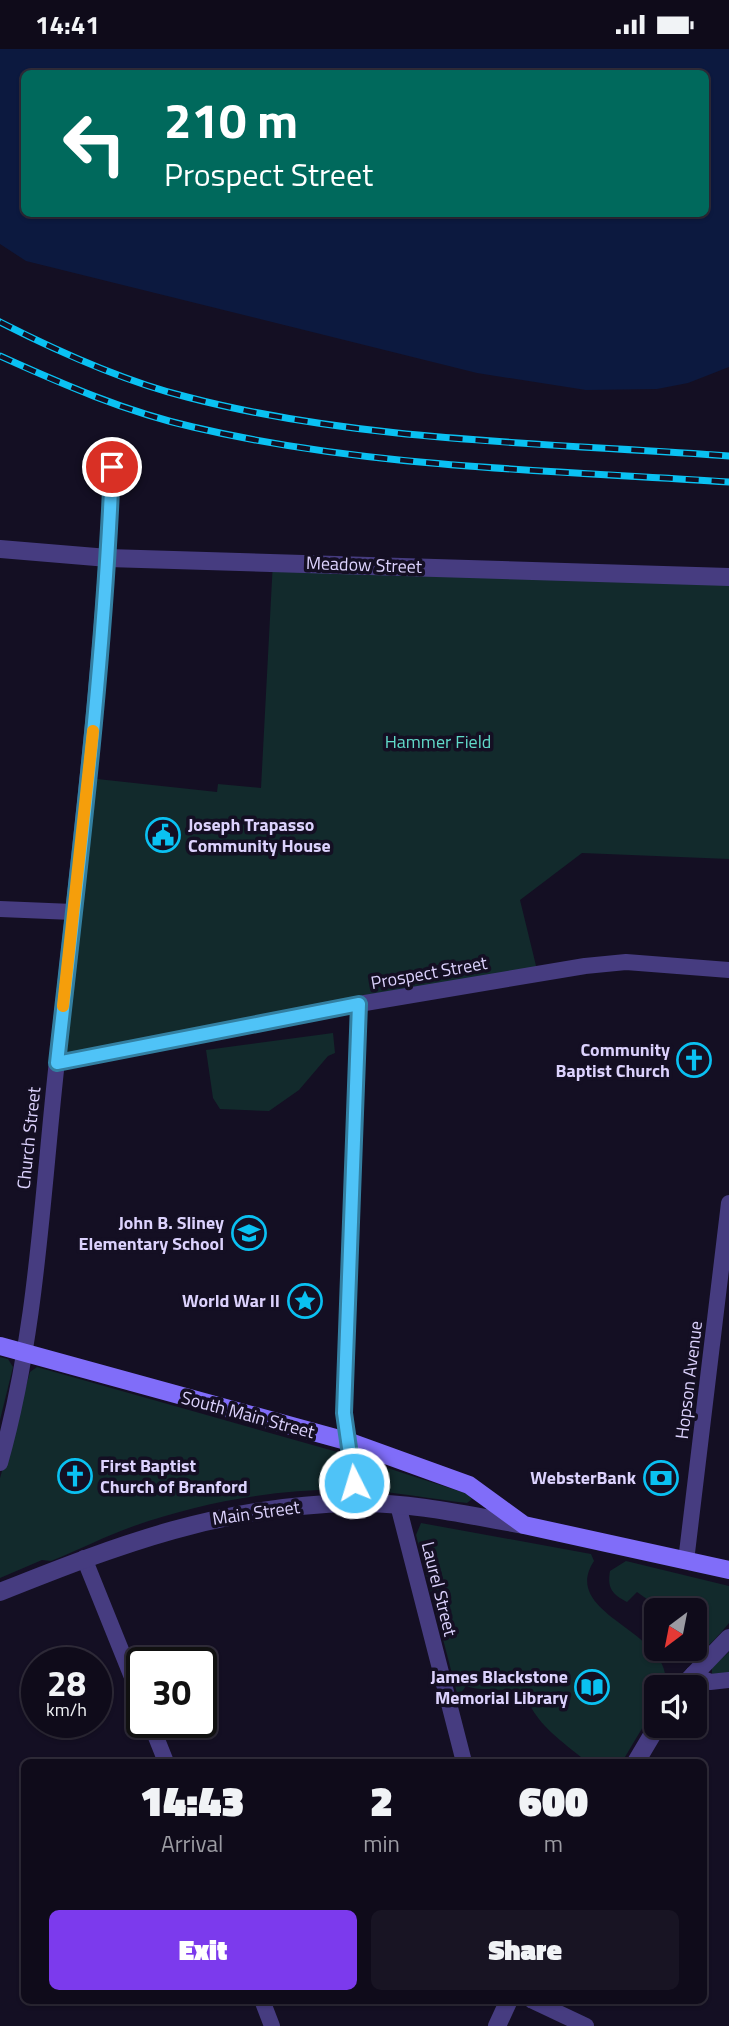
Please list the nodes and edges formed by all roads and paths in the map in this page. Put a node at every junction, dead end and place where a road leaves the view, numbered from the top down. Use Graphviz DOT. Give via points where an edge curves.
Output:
graph roads {
  1 [pos="112,467"];
  2 [pos="0,549"];
  3 [pos="108,558"];
  4 [pos="729,577"];
  5 [pos="0,909"];
  6 [pos="73,912"];
  7 [pos="729,970"];
  8 [pos="359,1004"];
  9 [pos="57,1063"];
  10 [pos="729,1203"];
  11 [pos="0,1346"];
  12 [pos="26,1353"];
  13 [pos="350,1442"];
  14 [pos="0,1463"];
  15 [pos="356,1503"];
  16 [pos="398,1505"];
  17 [pos="524,1525"];
  18 [pos="84,1558"];
  19 [pos="686,1560"];
  20 [pos="729,1570"];
  21 [pos="0,1593"];
  22 [pos="729,1638"];
  23 [pos="126,1662"];
  24 [pos="693,1675"];
  25 [pos="729,1680"];
  26 [pos="707,1681"];
  27 [pos="156,1738"];
  28 [pos="650,1738"];
  29 [pos="165,1759"];
  30 [pos="463,1759"];
  31 [pos="638,1759"];
  32 [pos="264,2004"];
  33 [pos="507,2004"];
  34 [pos="539,2004"];
  35 [pos="272,2026"];
  36 [pos="497,2026"];
  37 [pos="586,2026"];
  1 -- 3 [label="street, Church Street"];
  2 -- 3 [label="street, Meadow Street"];
  3 -- 4 [label="street, Meadow Street"];
  3 -- 6 [label="street, Church Street"];
  5 -- 6 [label="street"];
  6 -- 9 [label="street, Church Street"];
  7 -- 8 [label="street, Prospect Street" via="626,962"];
  8 -- 9 [label="street, Prospect Street"];
  8 -- 13 [label="street" via="344,1413"];
  9 -- 12 [label="street, Church Street"];
  10 -- 19 [label="street, Hopson Avenue"];
  11 -- 12 [label="main road, South Main Street"];
  12 -- 13 [label="main road, South Main Street"];
  12 -- 14 [label="street, Church Street"];
  13 -- 15 [label="street"];
  13 -- 17 [label="main road, South Main Street" via="469,1485"];
  15 -- 16 [label="street, Main Street"];
  15 -- 18 [label="street, Main Street" via="273,1507 209,1518"];
  16 -- 17 [label="street, Main Street"];
  16 -- 30 [label="street, Laurel Street"];
  17 -- 19 [label="main road, Main Street"];
  18 -- 21 [label="street, Main Street"];
  18 -- 23 [label="street"];
  19 -- 20 [label="main road, Main Street"];
  22 -- 24 [label="street"];
  25 -- 26 [label="street"];
  27 -- 29 [label="street"];
  28 -- 31 [label="street"];
  32 -- 35 [label="street"];
  33 -- 36 [label="street"];
  34 -- 37 [label="street"];
}
